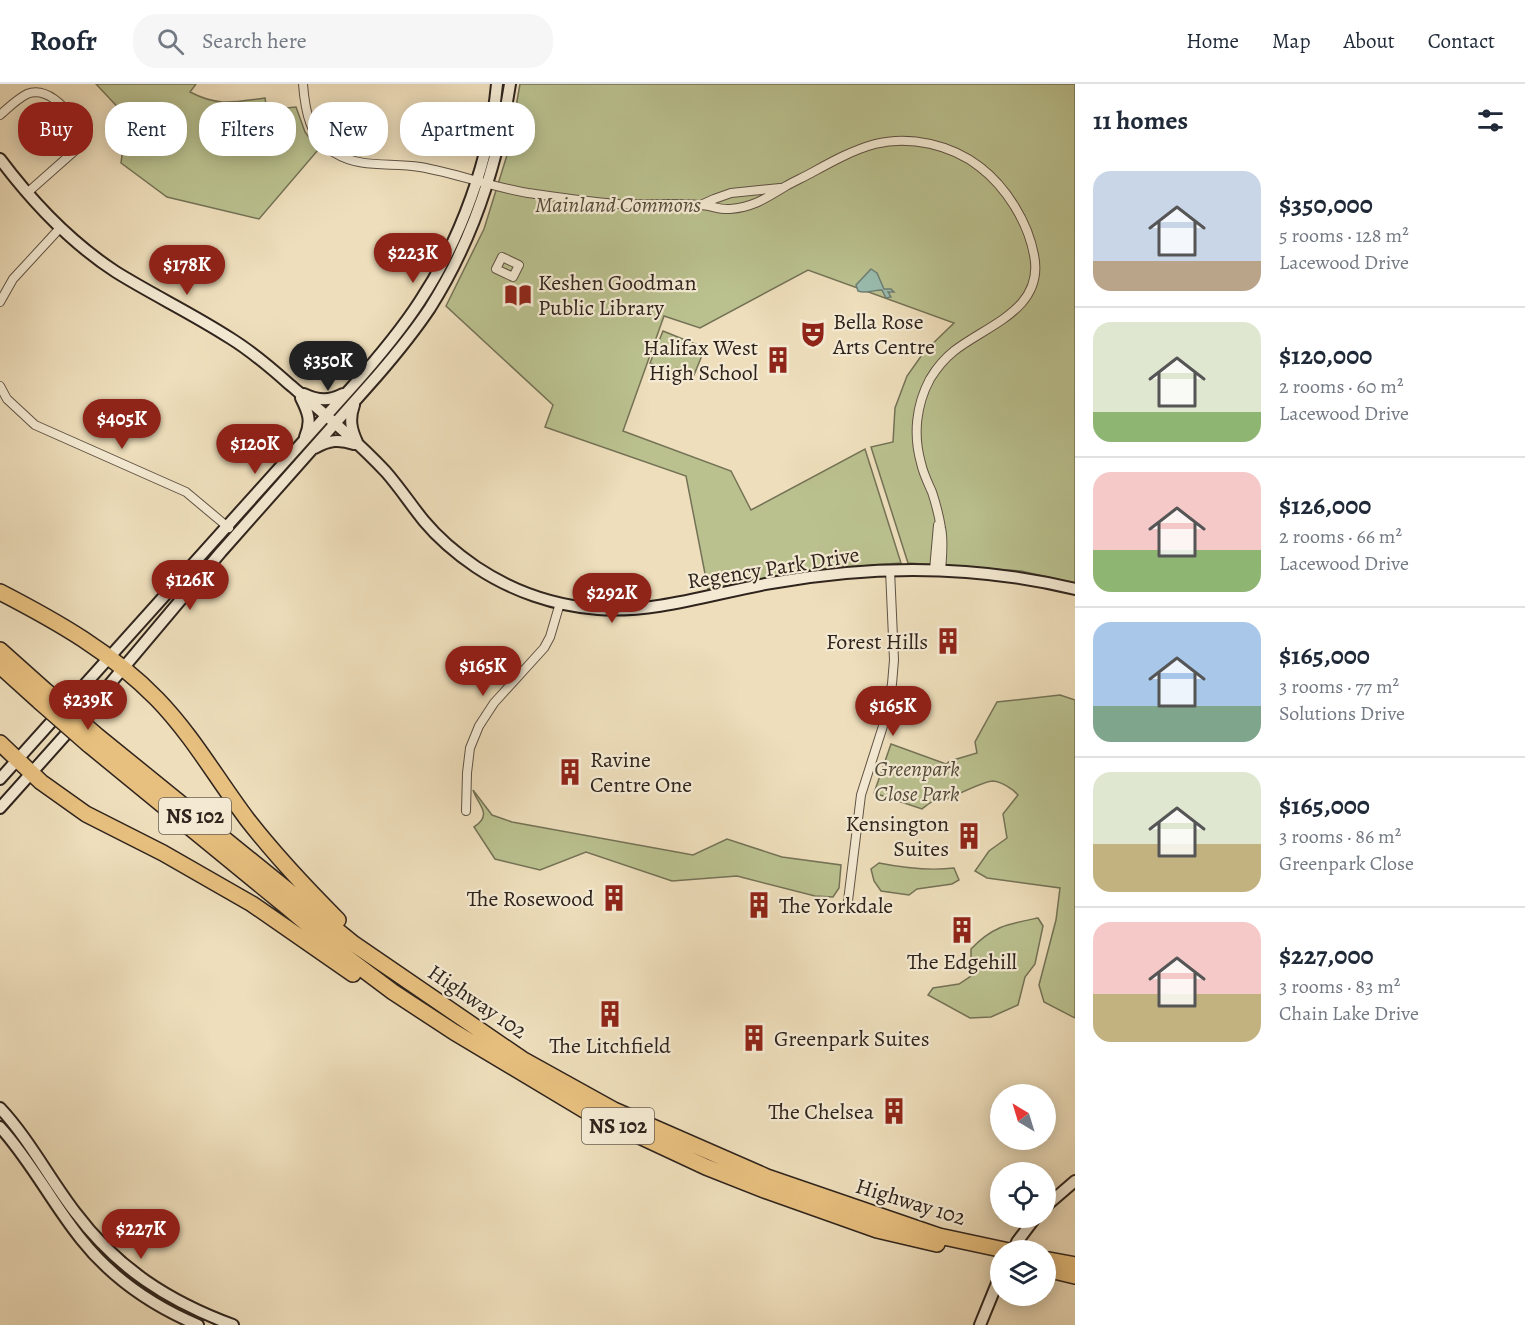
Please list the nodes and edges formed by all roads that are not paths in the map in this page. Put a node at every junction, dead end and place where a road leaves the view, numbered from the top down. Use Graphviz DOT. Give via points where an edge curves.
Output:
graph roads {
  1 [pos="303,84"];
  2 [pos="497,84"];
  3 [pos="510,84"];
  4 [pos="0,115"];
  5 [pos="0,159"];
  6 [pos="482,183"];
  7 [pos="784,187"];
  8 [pos="27,194"];
  9 [pos="703,204"];
  10 [pos="60,228"];
  11 [pos="0,302"];
  12 [pos="0,386"];
  13 [pos="352,387"];
  14 [pos="298,392"];
  15 [pos="357,399"];
  16 [pos="330,420"];
  17 [pos="358,445"];
  18 [pos="306,446"];
  19 [pos="232,531"];
  20 [pos="890,570"];
  21 [pos="938,571"];
  22 [pos="1075,588"];
  23 [pos="0,592"];
  24 [pos="561,603"];
  25 [pos="0,650"];
  26 [pos="110,658"];
  27 [pos="0,666"];
  28 [pos="123,668"];
  29 [pos="44,697"];
  30 [pos="92,739"];
  31 [pos="0,743"];
  32 [pos="17,760"];
  33 [pos="30,773"];
  34 [pos="0,779"];
  35 [pos="0,807"];
  36 [pos="466,811"];
  37 [pos="848,901"];
  38 [pos="522,1059"];
  39 [pos="0,1108"];
  40 [pos="585,1111"];
  41 [pos="0,1127"];
  42 [pos="1075,1181"];
  43 [pos="1056,1197"];
  44 [pos="990,1250"];
  45 [pos="990,1251"];
  46 [pos="1056,1261"];
  47 [pos="1075,1265"];
  48 [pos="1056,1271"];
  49 [pos="1075,1276"];
  50 [pos="990,1300"];
  51 [pos="198,1325"];
  52 [pos="233,1325"];
  53 [pos="980,1325"];
  1 -- 6 [label="street" via="309,122 322,143 334,153 351,161 418,167"];
  2 -- 6 [label="street"];
  3 -- 6 [label="street" via="504,119"];
  4 -- 8 [label="street" via="22,97 39,93 56,99 84,132 80,147"];
  5 -- 8 [label="street, Regency Park Drive"];
  6 -- 9 [label="street" via="603,202"];
  6 -- 13 [label="street" via="421,300"];
  6 -- 15 [label="street" via="466,239 450,273 400,349"];
  7 -- 9 [label="street" via="731,193"];
  7 -- 9 [label="street" via="746,207 715,209"];
  7 -- 21 [label="street" via="877,143 930,144 962,155 988,173 1015,208 1028,233 1036,268 1024,301 1003,320 951,353 930,378 920,403 916,424 918,447 939,518"];
  8 -- 10 [label="street, Regency Park Drive"];
  10 -- 11 [label="street" via="13,279"];
  10 -- 14 [label="street, Regency Park Drive" via="115,271 230,338"];
  12 -- 19 [label="street" via="7,399 34,425 186,492"];
  13 -- 14 [label="street" via="328,400"];
  13 -- 16 [label="street"];
  14 -- 16 [label="street, Regency Park Drive"];
  14 -- 18 [label="street" via="309,420"];
  15 -- 16 [label="street"];
  15 -- 17 [label="street" via="351,420"];
  16 -- 17 [label="street, Regency Park Drive"];
  16 -- 18 [label="street"];
  17 -- 18 [label="street" via="332,440"];
  17 -- 24 [label="street, Regency Park Drive" via="440,539 457,553 510,586"];
  18 -- 19 [label="street"];
  19 -- 26 [label="street"];
  19 -- 28 [label="street"];
  20 -- 21 [label="street, Regency Park Drive"];
  20 -- 24 [label="street, Regency Park Drive" via="769,583 633,609"];
  20 -- 37 [label="street" via="892,684 859,804"];
  21 -- 22 [label="street, Regency Park Drive" via="988,573"];
  23 -- 26 [label="highway" via="79,635"];
  24 -- 36 [label="street" via="544,648 494,703 479,726 470,748"];
  25 -- 29 [label="highway, Highway 102 / NS 102"];
  26 -- 28 [label="highway"];
  26 -- 32 [label="street"];
  27 -- 29 [label="highway, Highway 102 / NS 102"];
  28 -- 33 [label="street"];
  28 -- 38 [label="highway" via="157,699 247,819 299,881 351,933"];
  29 -- 30 [label="highway, Highway 102 / NS 102, bridge"];
  30 -- 38 [label="highway, Highway 102 / NS 102" via="354,944"];
  30 -- 40 [label="highway, Highway 102 / NS 102" via="345,956 454,1032"];
  31 -- 32 [label="highway"];
  32 -- 33 [label="highway"];
  32 -- 34 [label="street"];
  33 -- 35 [label="street"];
  33 -- 40 [label="highway" via="86,814 252,904 436,1029"];
  38 -- 44 [label="highway, Highway 102 / NS 102" via="614,1110 767,1177"];
  39 -- 52 [label="street" via="75,1212 118,1259 177,1301"];
  40 -- 45 [label="highway, Highway 102 / NS 102" via="706,1167 877,1230"];
  41 -- 51 [label="street" via="91,1251 149,1299"];
  42 -- 43 [label="street"];
  46 -- 47 [label="highway"];
  48 -- 49 [label="highway"];
  50 -- 53 [label="street"];
}
